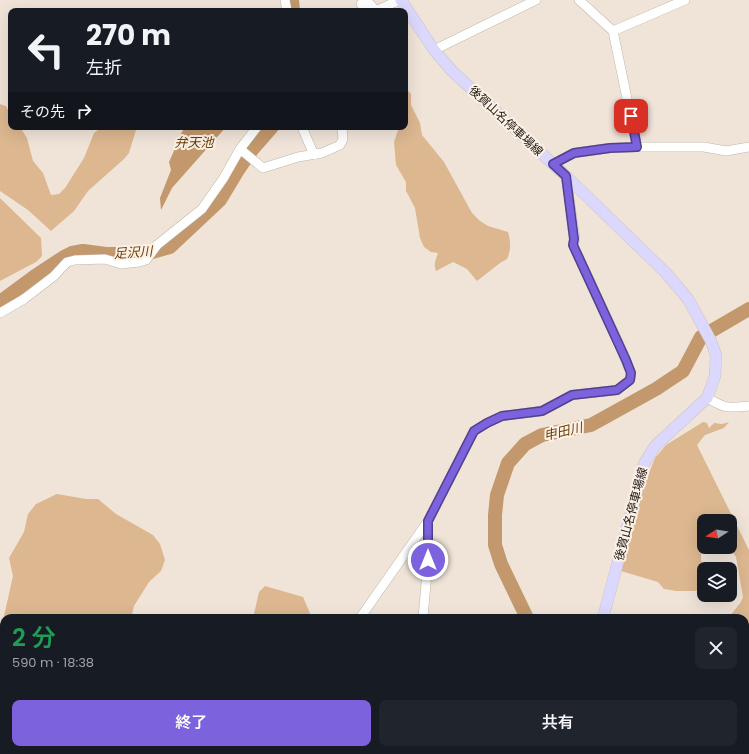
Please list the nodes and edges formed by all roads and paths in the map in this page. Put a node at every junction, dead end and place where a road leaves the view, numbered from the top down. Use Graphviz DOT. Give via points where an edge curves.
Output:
graph roads {
  1 [pos="400,0"];
  2 [pos="536,0"];
  3 [pos="579,0"];
  4 [pos="686,0"];
  5 [pos="361,4"];
  6 [pos="373,8"];
  7 [pos="380,8"];
  8 [pos="408,12"];
  9 [pos="613,31"];
  10 [pos="434,50"];
  11 [pos="255,130"];
  12 [pos="303,130"];
  13 [pos="342,130"];
  14 [pos="637,147"];
  15 [pos="749,147"];
  16 [pos="240,149"];
  17 [pos="314,154"];
  18 [pos="553,164"];
  19 [pos="566,176"];
  20 [pos="0,313"];
  21 [pos="707,398"];
  22 [pos="749,406"];
  23 [pos="428,521"];
  24 [pos="363,614"];
  25 [pos="423,614"];
  26 [pos="604,614"];
  1 -- 7 [label="street"];
  2 -- 10 [label="street"];
  3 -- 9 [label="street"];
  4 -- 9 [label="street"];
  5 -- 6 [label="street" via="370,4"];
  8 -- 10 [label="main road, 後賀山名停車場線"];
  9 -- 14 [label="street"];
  10 -- 18 [label="main road, 後賀山名停車場線" via="452,71"];
  11 -- 16 [label="street"];
  12 -- 17 [label="street"];
  13 -- 17 [label="street" via="343,139 340,145"];
  14 -- 15 [label="street" via="704,147 726,151"];
  14 -- 18 [label="street" via="574,153"];
  16 -- 17 [label="street" via="263,168"];
  16 -- 20 [label="street" via="202,209 157,245 146,260 121,264 105,260 67,262 54,276"];
  18 -- 19 [label="main road, 後賀山名停車場線"];
  19 -- 21 [label="main road, 後賀山名停車場線" via="666,273 688,299 711,340 716,355 715,376"];
  19 -- 23 [label="street" via="573,245 626,360 631,373 630,380 617,390 572,395 542,411 502,416 474,431"];
  21 -- 22 [label="street" via="723,407"];
  21 -- 26 [label="main road, 後賀山名停車場線" via="655,446 644,464"];
  23 -- 24 [label="street"];
  23 -- 25 [label="street"];
}
